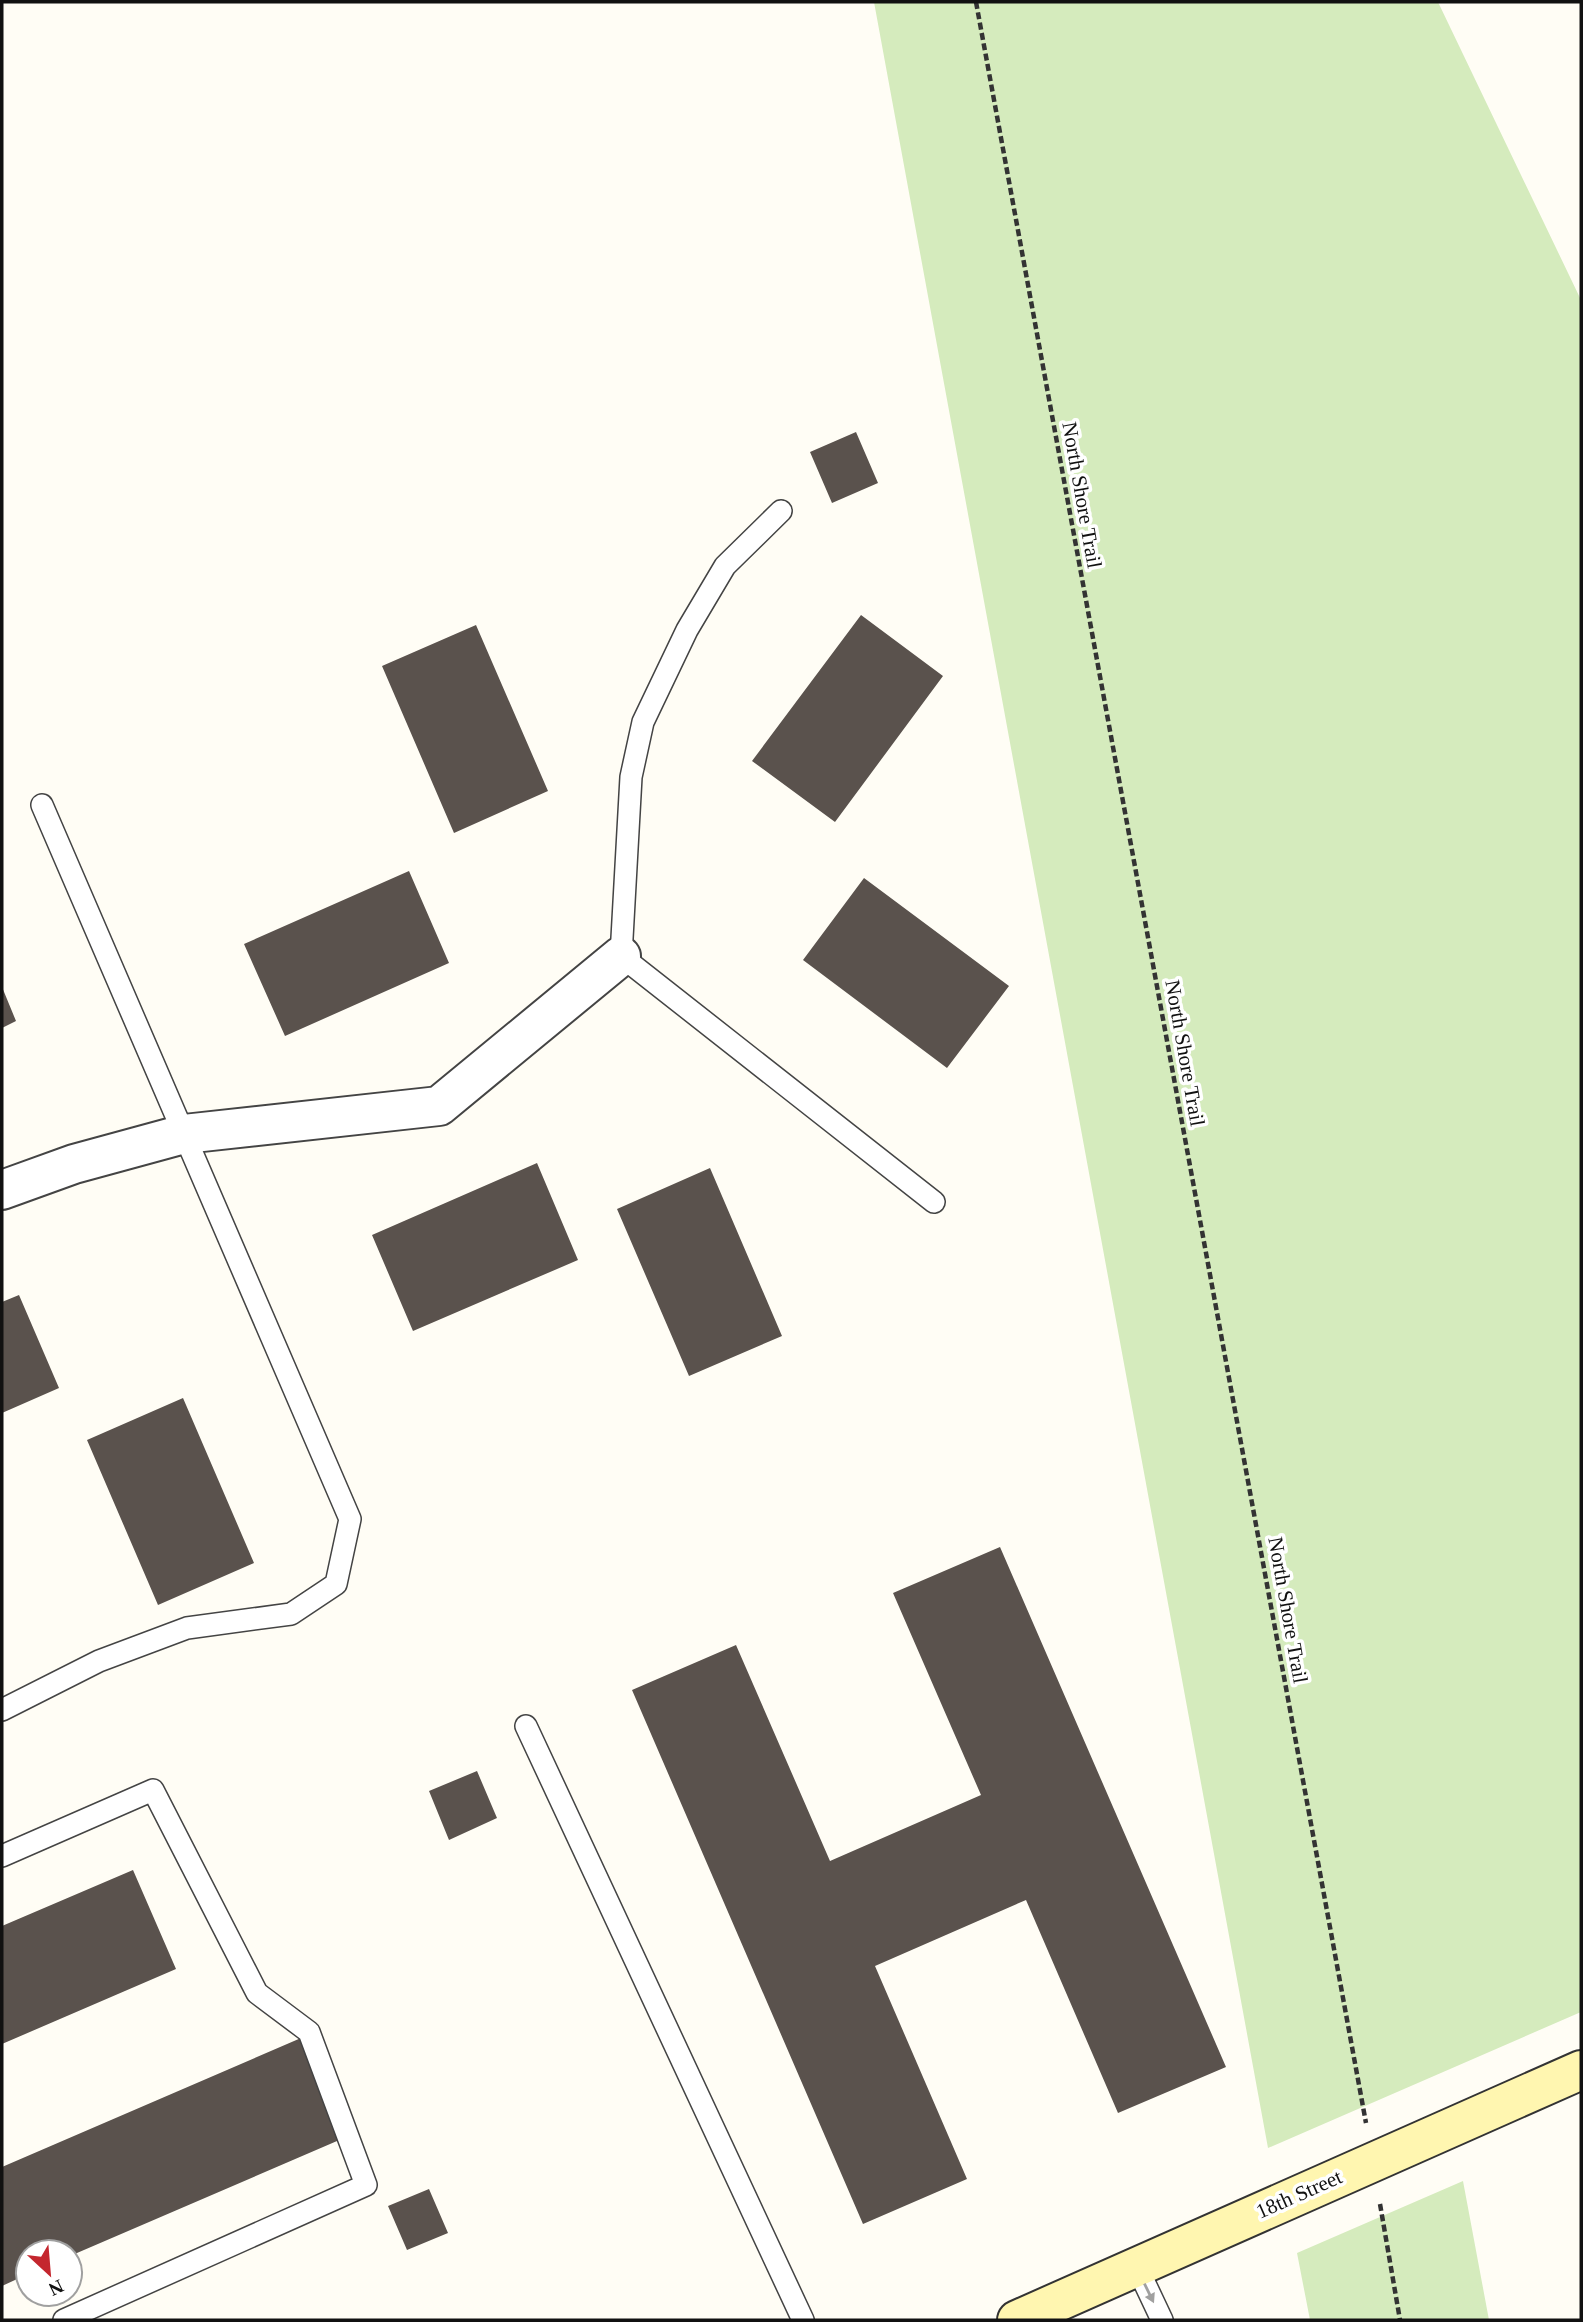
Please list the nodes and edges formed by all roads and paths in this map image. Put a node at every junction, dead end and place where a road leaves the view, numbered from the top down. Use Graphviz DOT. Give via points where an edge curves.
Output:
graph roads {
  1 [pos="976,2"];
  2 [pos="781,510"];
  3 [pos="42,805"];
  4 [pos="621,957"];
  5 [pos="184,1134"];
  6 [pos="2,1190"];
  7 [pos="934,1202"];
  8 [pos="2,1710"];
  9 [pos="526,1726"];
  10 [pos="2,1856"];
  11 [pos="1581,2070"];
  12 [pos="1364,2109"];
  13 [pos="1383,2221"];
  14 [pos="1137,2267"];
  15 [pos="64,2320"];
  16 [pos="803,2320"];
  17 [pos="1017,2320"];
  18 [pos="1162,2320"];
  19 [pos="1400,2320"];
  1 -- 12 [label="path, North Shore Trail"];
  2 -- 4 [label="lane" via="725,566 687,630 643,722 631,777"];
  3 -- 5 [label="lane"];
  4 -- 5 [label="street" via="439,1106"];
  4 -- 7 [label="lane"];
  5 -- 6 [label="street" via="74,1164"];
  5 -- 8 [label="lane" via="350,1519 337,1584 291,1614 187,1628 99,1661"];
  9 -- 16 [label="lane"];
  10 -- 15 [label="lane" via="153,1790 257,1993 309,2032 366,2185"];
  11 -- 14 [label="street, 18th Street"];
  13 -- 19 [label="path"];
  14 -- 17 [label="street, 18th Street"];
  14 -- 18 [label="lane, one-way"];
}
